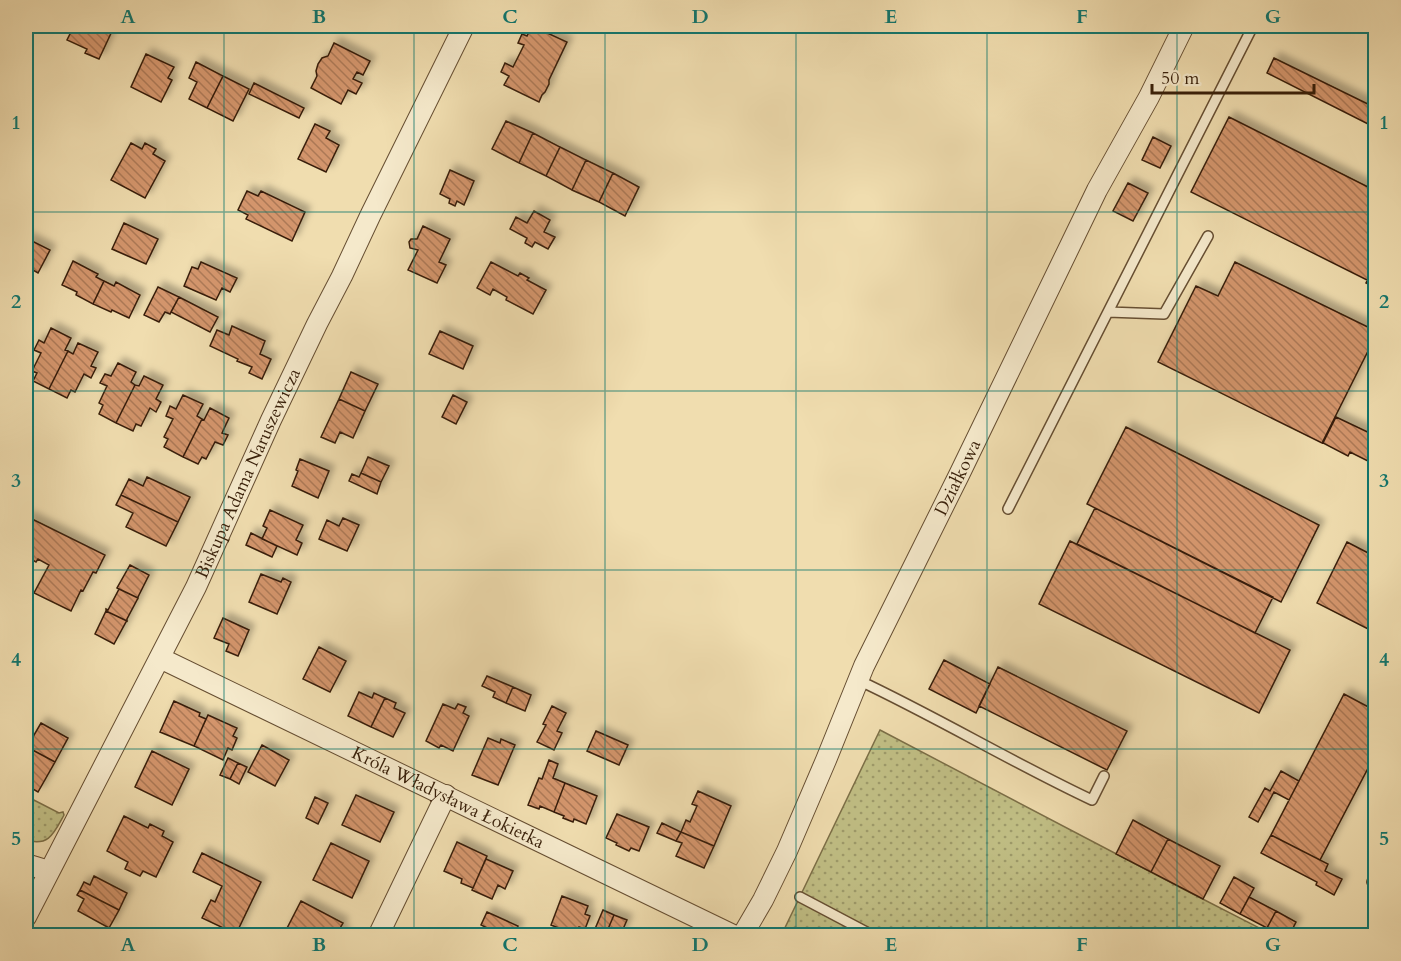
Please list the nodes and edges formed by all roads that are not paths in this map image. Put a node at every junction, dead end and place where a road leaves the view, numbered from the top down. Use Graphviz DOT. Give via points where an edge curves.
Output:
graph roads {
  1 [pos="464,26"];
  2 [pos="1184,26"];
  3 [pos="1253,26"];
  4 [pos="1208,236"];
  5 [pos="1108,312"];
  6 [pos="1008,509"];
  7 [pos="160,658"];
  8 [pos="858,680"];
  9 [pos="1104,776"];
  10 [pos="446,795"];
  11 [pos="26,864"];
  12 [pos="49,871"];
  13 [pos="1376,875"];
  14 [pos="1376,884"];
  15 [pos="800,897"];
  16 [pos="26,917"];
  17 [pos="378,936"];
  18 [pos="735,936"];
  19 [pos="742,936"];
  20 [pos="874,936"];
  1 -- 7 [label="street, Biskupa Adama Naruszewicza" via="317,324"];
  2 -- 8 [label="street, Działkowa" via="1097,190"];
  3 -- 5 [label="lane"];
  4 -- 5 [label="lane" via="1164,314"];
  5 -- 6 [label="lane"];
  7 -- 10 [label="street, Króla Władysława Łokietka"];
  7 -- 12 [label="street, Biskupa Adama Naruszewicza"];
  8 -- 9 [label="lane" via="1092,800"];
  8 -- 19 [label="street, Działkowa" via="787,851"];
  10 -- 17 [label="street"];
  10 -- 18 [label="street, Króla Władysława Łokietka"];
  11 -- 12 [label="street"];
  12 -- 16 [label="street, Biskupa Adama Naruszewicza"];
  13 -- 14 [label="lane" via="1372,882"];
  15 -- 20 [label="lane"];
}
